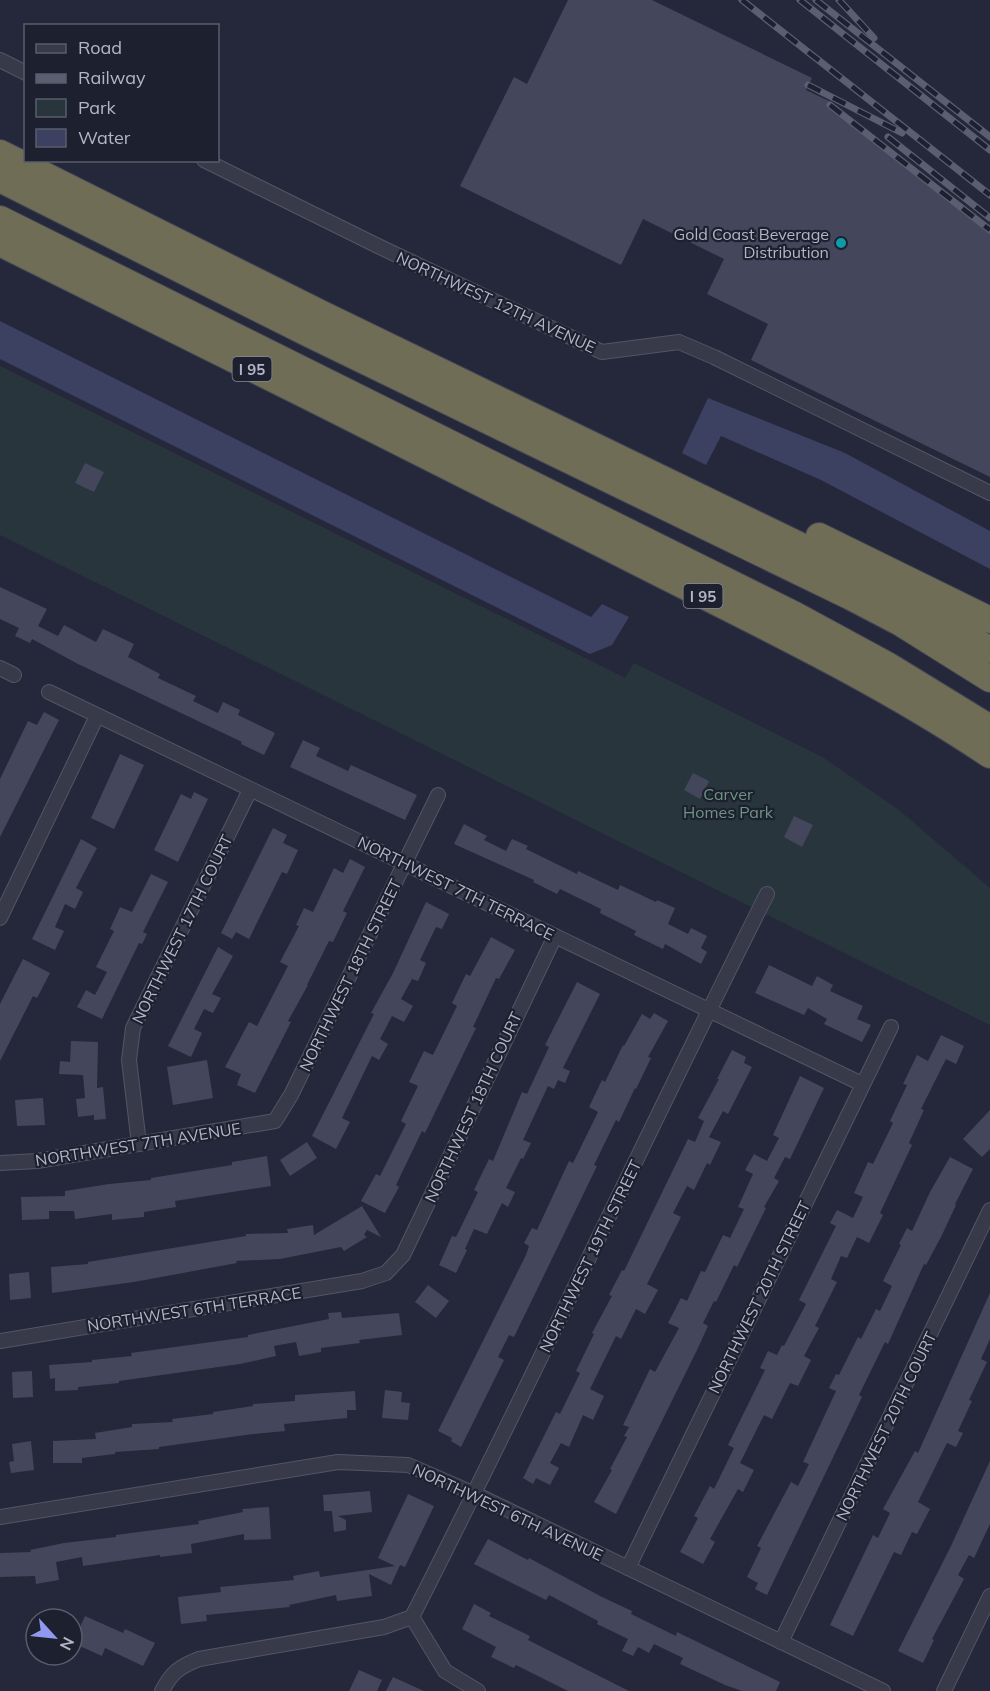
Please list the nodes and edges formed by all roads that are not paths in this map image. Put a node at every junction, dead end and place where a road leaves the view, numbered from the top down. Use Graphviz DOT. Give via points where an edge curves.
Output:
graph roads {
  1 [pos="0,60"];
  2 [pos="24,72"];
  3 [pos="0,153"];
  4 [pos="208,162"];
  5 [pos="0,179"];
  6 [pos="0,219"];
  7 [pos="0,243"];
  8 [pos="990,493"];
  9 [pos="715,505"];
  10 [pos="990,620"];
  11 [pos="990,650"];
  12 [pos="0,668"];
  13 [pos="14,675"];
  14 [pos="990,679"];
  15 [pos="49,692"];
  16 [pos="901,699"];
  17 [pos="97,716"];
  18 [pos="990,728"];
  19 [pos="990,755"];
  20 [pos="990,771"];
  21 [pos="250,790"];
  22 [pos="438,795"];
  23 [pos="405,862"];
  24 [pos="767,894"];
  25 [pos="0,918"];
  26 [pos="555,936"];
  27 [pos="709,1010"];
  28 [pos="891,1027"];
  29 [pos="862,1084"];
  30 [pos="275,1121"];
  31 [pos="139,1144"];
  32 [pos="0,1163"];
  33 [pos="990,1210"];
  34 [pos="386,1273"];
  35 [pos="0,1341"];
  36 [pos="475,1494"];
  37 [pos="0,1517"];
  38 [pos="628,1568"];
  39 [pos="990,1596"];
  40 [pos="412,1617"];
  41 [pos="781,1642"];
  42 [pos="162,1691"];
  43 [pos="478,1691"];
  44 [pos="883,1691"];
  45 [pos="944,1691"];
  1 -- 2 [label="street"];
  3 -- 9 [label="highway"];
  4 -- 8 [label="street, NORTHWEST 12TH AVENUE" via="602,352 678,342"];
  5 -- 14 [label="highway" via="850,597"];
  6 -- 18 [label="highway" via="795,615 889,666"];
  7 -- 16 [label="highway, I 95"];
  9 -- 10 [label="highway" via="820,536"];
  9 -- 11 [label="highway" via="889,591"];
  12 -- 13 [label="street"];
  15 -- 17 [label="street, NORTHWEST 7TH TERRACE"];
  16 -- 19 [label="highway, I 95"];
  16 -- 20 [label="highway"];
  17 -- 21 [label="street, NORTHWEST 7TH TERRACE"];
  17 -- 25 [label="street"];
  21 -- 23 [label="street, NORTHWEST 7TH TERRACE"];
  21 -- 31 [label="street, NORTHWEST 17TH COURT" via="133,1028 129,1060"];
  22 -- 23 [label="street, NORTHWEST 18TH STREET"];
  23 -- 26 [label="street, NORTHWEST 7TH TERRACE"];
  23 -- 30 [label="street, NORTHWEST 18TH STREET"];
  24 -- 27 [label="street, NORTHWEST 19TH STREET"];
  26 -- 27 [label="street, NORTHWEST 7TH TERRACE"];
  26 -- 34 [label="street, NORTHWEST 18TH COURT" via="403,1255"];
  27 -- 29 [label="street, NORTHWEST 7TH TERRACE"];
  27 -- 36 [label="street, NORTHWEST 19TH STREET"];
  28 -- 29 [label="street, NORTHWEST 20TH STREET"];
  29 -- 38 [label="street, NORTHWEST 20TH STREET"];
  30 -- 31 [label="street, NORTHWEST 7TH AVENUE"];
  31 -- 32 [label="street, NORTHWEST 7TH AVENUE" via="37,1161"];
  33 -- 41 [label="street, NORTHWEST 20TH COURT"];
  34 -- 35 [label="street, NORTHWEST 6TH TERRACE" via="362,1281"];
  36 -- 37 [label="street, NORTHWEST 6TH AVENUE" via="408,1465 338,1462"];
  36 -- 38 [label="street, NORTHWEST 6TH AVENUE"];
  36 -- 40 [label="street, NORTHWEST 19TH STREET"];
  38 -- 41 [label="street, NORTHWEST 6TH AVENUE"];
  39 -- 45 [label="street"];
  40 -- 42 [label="street" via="384,1627 199,1659 170,1676"];
  40 -- 43 [label="street" via="445,1671"];
  41 -- 44 [label="street, NORTHWEST 6TH AVENUE"];
}
